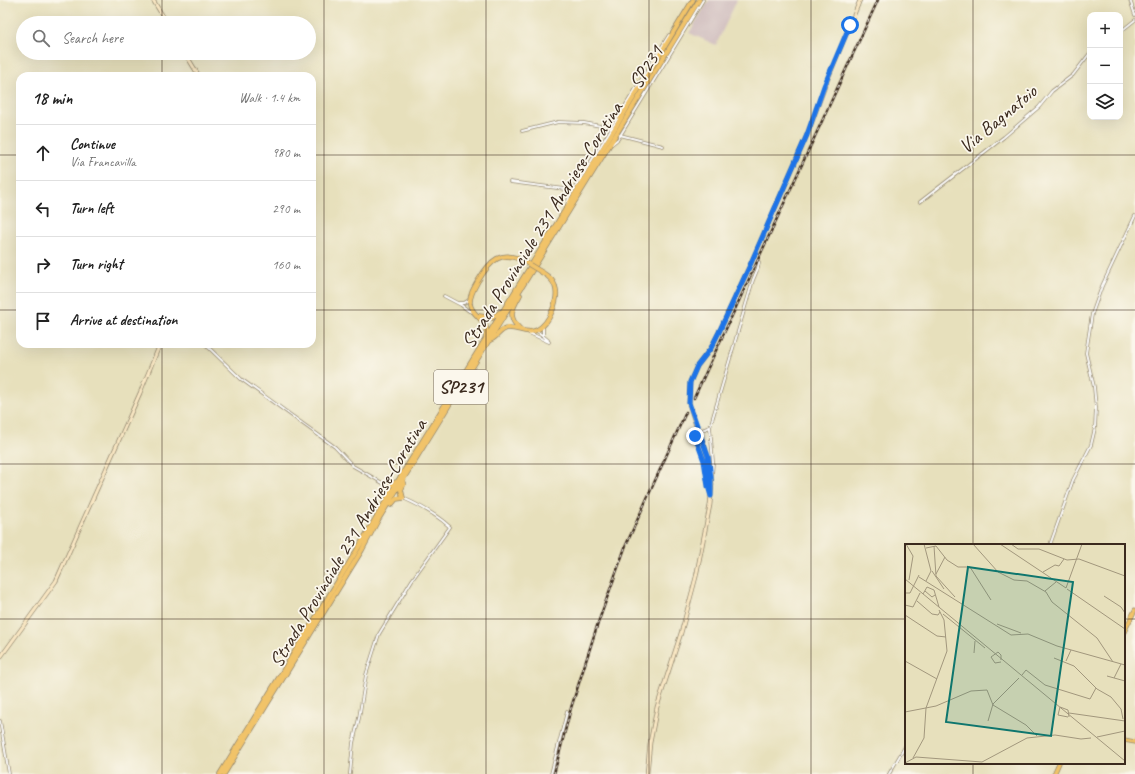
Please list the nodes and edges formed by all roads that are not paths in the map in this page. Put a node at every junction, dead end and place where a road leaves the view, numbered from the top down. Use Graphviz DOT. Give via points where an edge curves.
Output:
graph roads {
  1 [pos="153,0"];
  2 [pos="692,0"];
  3 [pos="698,0"];
  4 [pos="703,0"];
  5 [pos="860,0"];
  6 [pos="1130,0"];
  7 [pos="1135,15"];
  8 [pos="163,16"];
  9 [pos="1135,20"];
  10 [pos="1123,30"];
  11 [pos="1087,58"];
  12 [pos="189,60"];
  13 [pos="197,72"];
  14 [pos="612,128"];
  15 [pos="522,131"];
  16 [pos="620,135"];
  17 [pos="609,145"];
  18 [pos="663,146"];
  19 [pos="510,182"];
  20 [pos="574,190"];
  21 [pos="920,202"];
  22 [pos="568,207"];
  23 [pos="1135,216"];
  24 [pos="759,262"];
  25 [pos="525,282"];
  26 [pos="444,296"];
  27 [pos="471,298"];
  28 [pos="457,303"];
  29 [pos="461,304"];
  30 [pos="471,306"];
  31 [pos="464,307"];
  32 [pos="503,309"];
  33 [pos="475,314"];
  34 [pos="544,324"];
  35 [pos="522,331"];
  36 [pos="536,331"];
  37 [pos="529,332"];
  38 [pos="543,336"];
  39 [pos="542,339"];
  40 [pos="489,340"];
  41 [pos="158,348"];
  42 [pos="209,348"];
  43 [pos="479,349"];
  44 [pos="710,427"];
  45 [pos="702,430"];
  46 [pos="698,432"];
  47 [pos="423,448"];
  48 [pos="414,455"];
  49 [pos="713,462"];
  50 [pos="709,464"];
  51 [pos="711,477"];
  52 [pos="386,485"];
  53 [pos="711,496"];
  54 [pos="403,498"];
  55 [pos="376,520"];
  56 [pos="1050,544"];
  57 [pos="1135,610"];
  58 [pos="1125,630"];
  59 [pos="0,658"];
  60 [pos="566,712"];
  61 [pos="0,721"];
  62 [pos="1125,740"];
  63 [pos="1135,742"];
  64 [pos="905,747"];
  65 [pos="1059,764"];
  66 [pos="9,774"];
  67 [pos="220,774"];
  68 [pos="224,774"];
  69 [pos="350,774"];
  70 [pos="551,774"];
  71 [pos="647,774"];
  72 [pos="889,774"];
  73 [pos="1054,774"];
  1 -- 8 [label="street"];
  2 -- 14 [label="street"];
  2 -- 22 [label="highway, Strada Provinciale 231 Andriese-Coratina / SP231"];
  3 -- 17 [label="highway, Strada Provinciale 231 Andriese-Coratina / SP231"];
  4 -- 16 [label="street, SP231"];
  5 -- 50 [label="street" via="824,86 807,135 751,263 714,342 697,366 690,382 689,403"];
  6 -- 7 [label="street"];
  9 -- 10 [label="street"];
  11 -- 21 [label="street, Via Bagnatoio" via="1073,75 1052,91 1039,107"];
  12 -- 13 [label="street"];
  14 -- 15 [label="street" via="558,122"];
  14 -- 20 [label="street"];
  16 -- 17 [label="street, SP231"];
  16 -- 18 [label="street"];
  17 -- 25 [label="highway, Strada Provinciale 231 Andriese-Coratina / SP231"];
  19 -- 20 [label="street"];
  20 -- 22 [label="street" via="567,202"];
  22 -- 32 [label="highway, Strada Provinciale 231 Andriese-Coratina / SP231"];
  23 -- 56 [label="street" via="1102,286 1092,314 1086,353 1094,387 1095,428 1091,445 1073,480"];
  24 -- 44 [label="street"];
  25 -- 35 [label="highway" via="512,313 514,323"];
  25 -- 40 [label="highway, Strada Provinciale 231 Andriese-Coratina / SP231"];
  26 -- 28 [label="street"];
  27 -- 28 [label="street" via="464,303"];
  27 -- 30 [label="highway"];
  27 -- 34 [label="highway, bridge" via="479,279 491,262 497,258 513,256 543,273 553,282 556,293 554,308"];
  28 -- 29 [label="street"];
  29 -- 30 [label="street"];
  29 -- 31 [label="street"];
  30 -- 31 [label="street"];
  30 -- 33 [label="highway"];
  31 -- 33 [label="street"];
  32 -- 33 [label="highway" via="492,318"];
  32 -- 43 [label="highway, Strada Provinciale 231 Andriese-Coratina / SP231"];
  33 -- 43 [label="highway" via="482,320 486,330"];
  34 -- 36 [label="highway"];
  34 -- 38 [label="street"];
  35 -- 37 [label="highway"];
  35 -- 40 [label="highway" via="508,328"];
  36 -- 37 [label="highway"];
  36 -- 38 [label="street"];
  36 -- 39 [label="street"];
  37 -- 39 [label="street"];
  38 -- 39 [label="street" via="549,342"];
  40 -- 47 [label="highway, Strada Provinciale 231 Andriese-Coratina / SP231"];
  41 -- 59 [label="street" via="56,581"];
  42 -- 52 [label="street" via="242,379 335,447 353,466"];
  43 -- 48 [label="highway, Strada Provinciale 231 Andriese-Coratina / SP231"];
  44 -- 45 [label="street"];
  44 -- 49 [label="street"];
  46 -- 53 [label="street" via="695,436 704,461"];
  47 -- 54 [label="highway" via="402,487"];
  47 -- 55 [label="highway, Strada Provinciale 231 Andriese-Coratina / SP231"];
  48 -- 52 [label="highway" via="396,482"];
  48 -- 55 [label="highway, Strada Provinciale 231 Andriese-Coratina / SP231"];
  49 -- 50 [label="street"];
  49 -- 51 [label="street"];
  50 -- 51 [label="street"];
  51 -- 53 [label="street"];
  52 -- 55 [label="highway" via="389,493"];
  53 -- 71 [label="street" via="696,576 657,707"];
  54 -- 55 [label="highway" via="393,501 382,519"];
  54 -- 69 [label="street" via="440,517 450,527 412,580 380,634 366,675"];
  55 -- 67 [label="highway, Strada Provinciale 231 Andriese-Coratina / SP231"];
  55 -- 68 [label="highway, Strada Provinciale 231 Andriese-Coratina / SP231" via="362,550"];
  57 -- 58 [label="main road"];
  60 -- 70 [label="street"];
  61 -- 66 [label="street"];
  62 -- 63 [label="main road"];
  64 -- 72 [label="street"];
  65 -- 73 [label="main road"];
}
